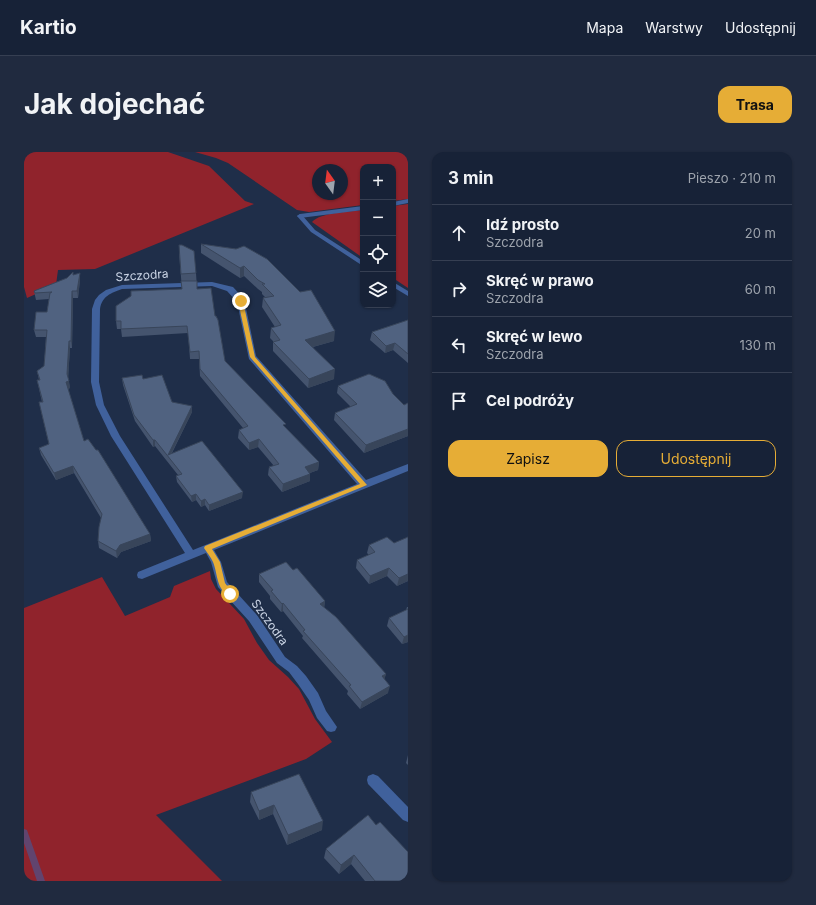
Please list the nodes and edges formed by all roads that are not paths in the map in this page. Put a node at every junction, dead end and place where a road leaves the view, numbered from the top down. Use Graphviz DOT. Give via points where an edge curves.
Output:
graph roads {
  1 [pos="408,202"];
  2 [pos="396,204"];
  3 [pos="360,208"];
  4 [pos="300,216"];
  5 [pos="360,262"];
  6 [pos="396,286"];
  7 [pos="408,294"];
  8 [pos="408,467"];
  9 [pos="364,485"];
  10 [pos="208,548"];
  11 [pos="191,555"];
  12 [pos="142,575"];
  13 [pos="331,727"];
  14 [pos="373,780"];
  15 [pos="408,816"];
  1 -- 2 [label="lane"];
  3 -- 4 [label="lane"];
  4 -- 5 [label="street" via="313,231"];
  6 -- 7 [label="street"];
  8 -- 9 [label="street"];
  9 -- 10 [label="street"];
  9 -- 11 [label="street, Szczodra" via="252,357 241,301 230,289 212,284 122,287 108,291 98,299 96,309 95,382 100,405 116,436"];
  10 -- 11 [label="street"];
  10 -- 13 [label="street, Szczodra" via="216,562 222,584 253,618 281,660 302,680"];
  11 -- 12 [label="street"];
  14 -- 15 [label="street"];
}
